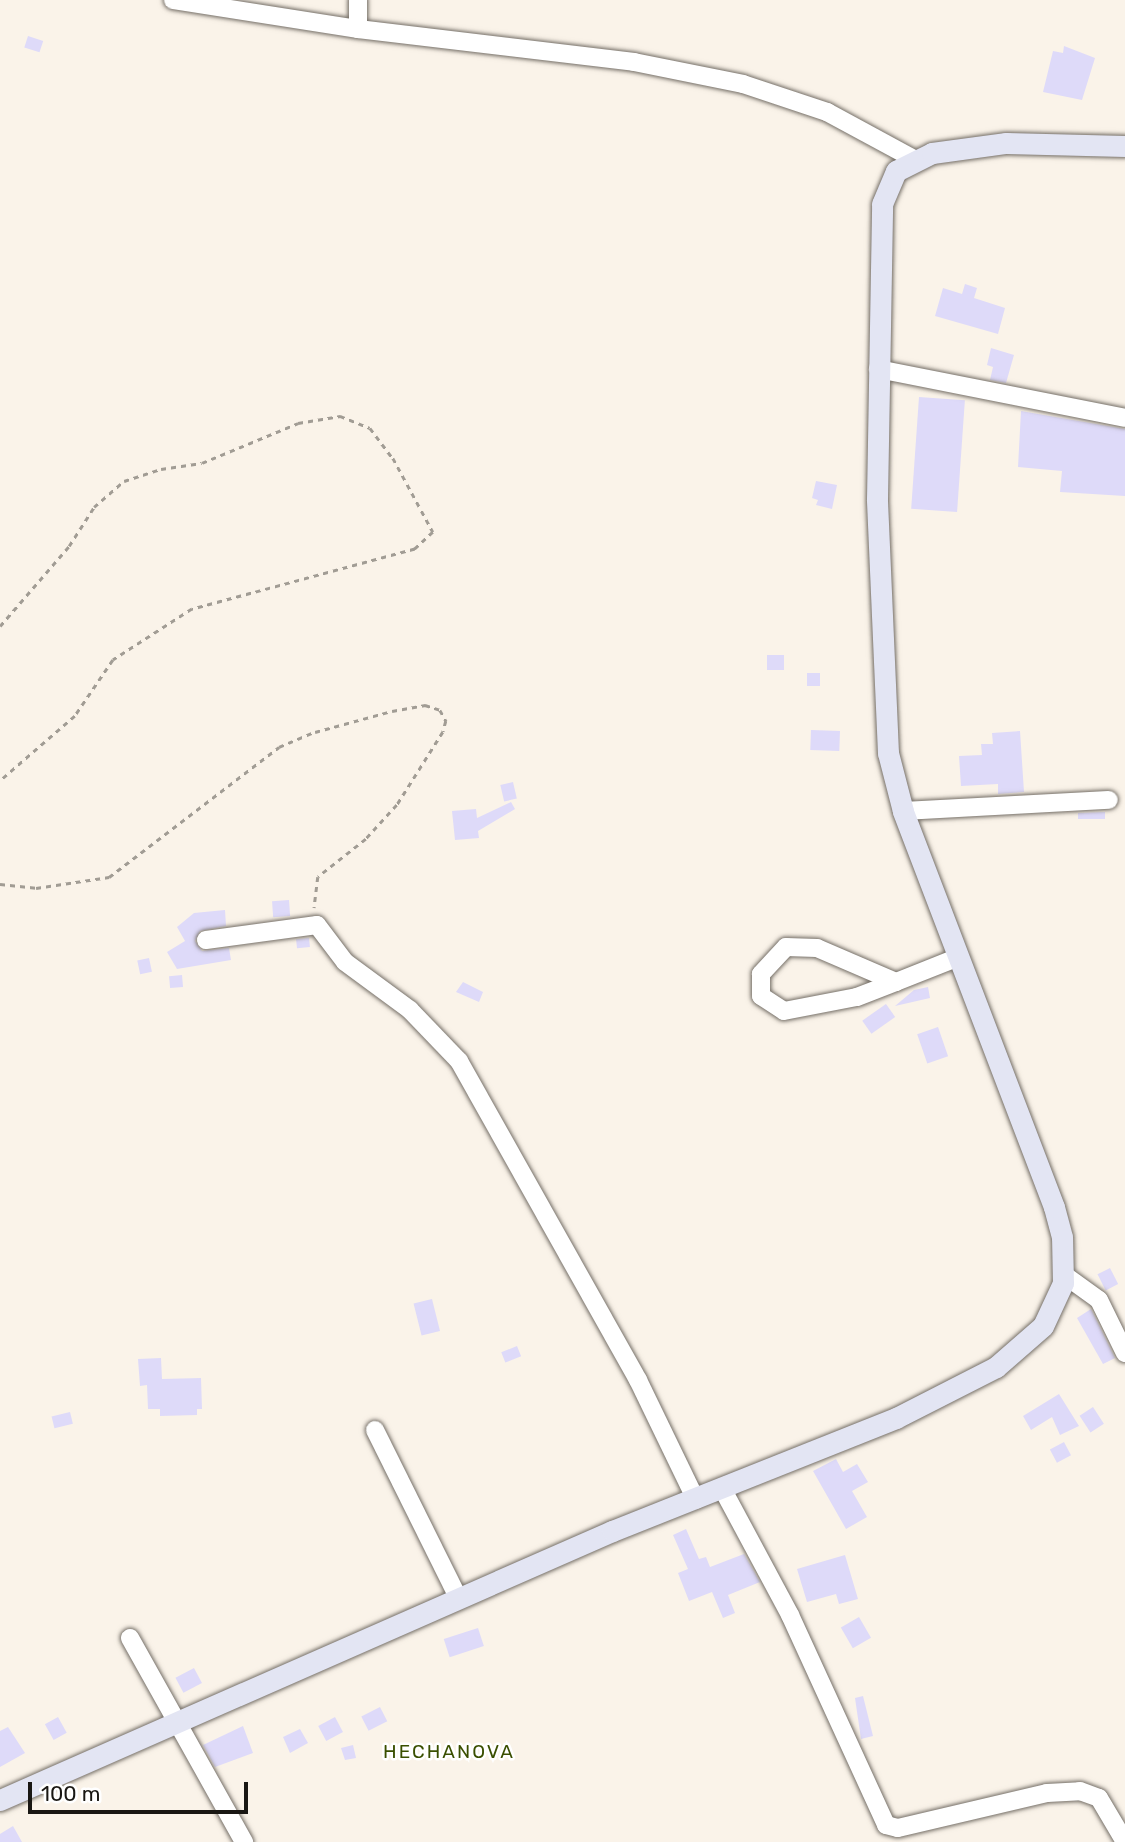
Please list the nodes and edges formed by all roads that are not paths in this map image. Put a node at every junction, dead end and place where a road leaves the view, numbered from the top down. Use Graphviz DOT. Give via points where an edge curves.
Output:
graph roads {
  1 [pos="173,0"];
  2 [pos="358,0"];
  3 [pos="358,29"];
  4 [pos="1125,146"];
  5 [pos="914,159"];
  6 [pos="878,369"];
  7 [pos="1125,418"];
  8 [pos="1109,800"];
  9 [pos="903,811"];
  10 [pos="206,940"];
  11 [pos="959,957"];
  12 [pos="896,982"];
  13 [pos="1063,1274"];
  14 [pos="1125,1353"];
  15 [pos="375,1430"];
  16 [pos="723,1490"];
  17 [pos="696,1500"];
  18 [pos="458,1597"];
  19 [pos="130,1638"];
  20 [pos="177,1721"];
  21 [pos="0,1800"];
  22 [pos="244,1842"];
  23 [pos="1125,1842"];
  1 -- 3 [label="street"];
  2 -- 3 [label="street"];
  3 -- 5 [label="street" via="634,62 743,84 827,112"];
  4 -- 5 [label="main road" via="1006,143"];
  5 -- 6 [label="main road" via="896,171 882,204"];
  6 -- 7 [label="street"];
  6 -- 9 [label="main road" via="884,713"];
  8 -- 9 [label="street"];
  9 -- 11 [label="main road"];
  10 -- 17 [label="street" via="317,925 345,962 410,1010 459,1061 638,1380"];
  11 -- 12 [label="street"];
  11 -- 13 [label="main road" via="1054,1207 1062,1237"];
  12 -- 12 [label="street" via="858,997 784,1012 761,996 761,974 786,947 817,948"];
  13 -- 14 [label="street" via="1099,1300"];
  13 -- 16 [label="main road" via="1043,1326 996,1367 896,1418"];
  15 -- 18 [label="street"];
  16 -- 17 [label="main road"];
  16 -- 23 [label="street" via="774,1583 886,1825 898,1828 1047,1793 1080,1791 1099,1798"];
  17 -- 18 [label="main road"];
  18 -- 20 [label="main road"];
  19 -- 20 [label="street"];
  20 -- 21 [label="main road"];
  20 -- 22 [label="street"];
}
